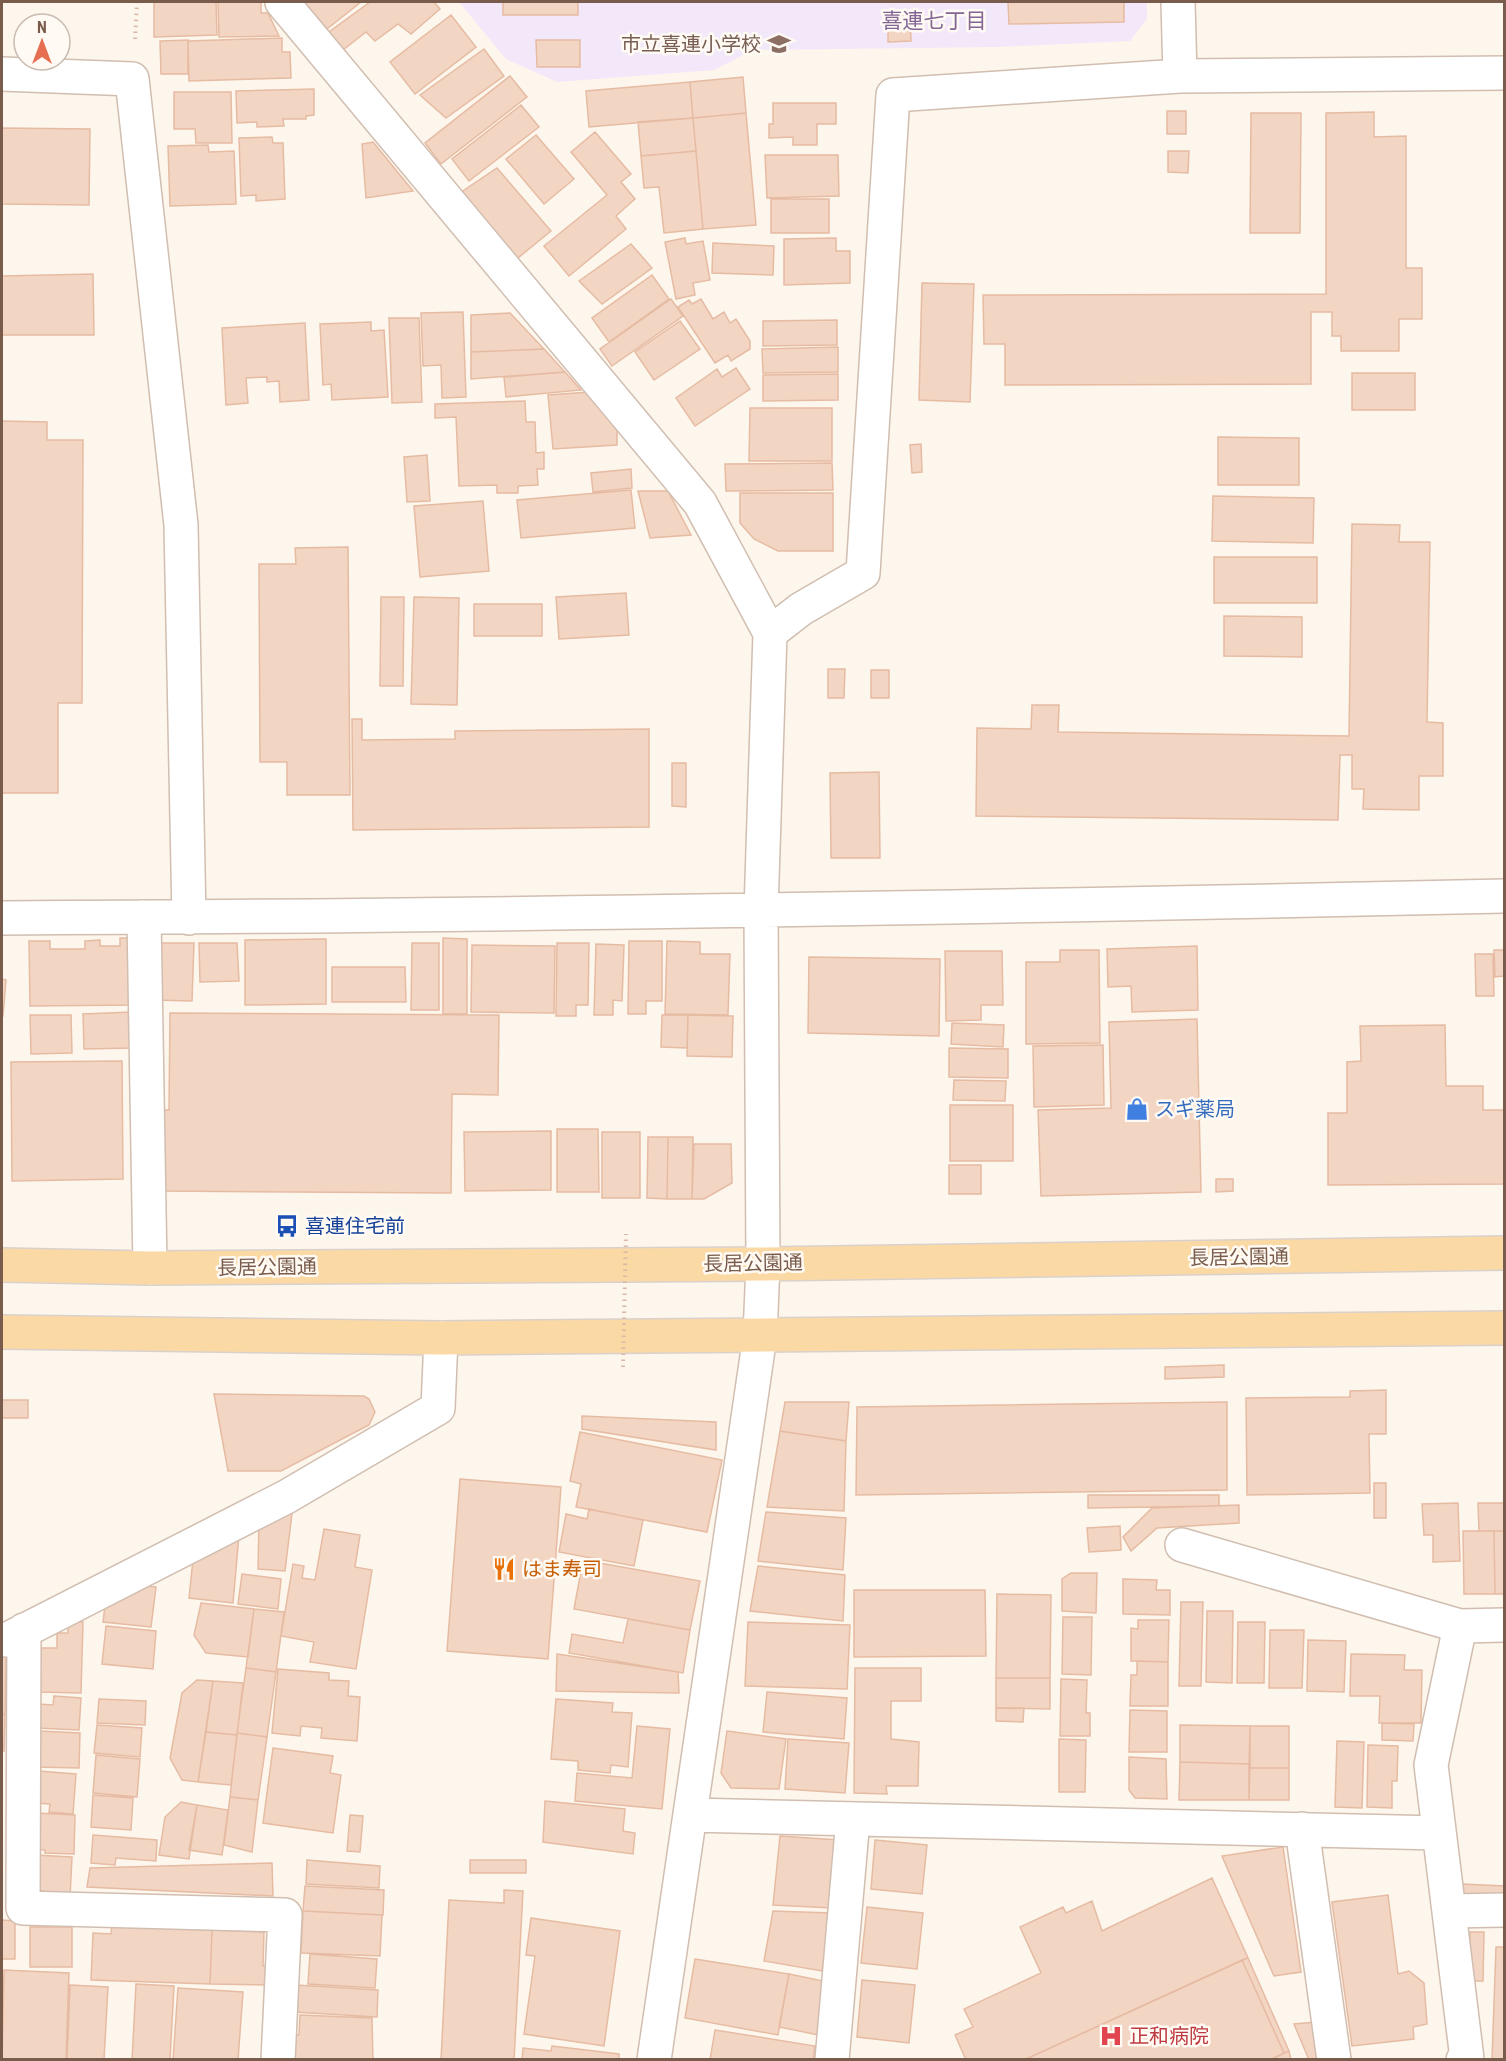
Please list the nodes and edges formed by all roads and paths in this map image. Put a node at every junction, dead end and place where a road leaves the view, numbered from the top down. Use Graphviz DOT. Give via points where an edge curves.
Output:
graph roads {
  1 [pos="282,2"];
  2 [pos="1178,2"];
  3 [pos="1504,73"];
  4 [pos="2,74"];
  5 [pos="1180,76"];
  6 [pos="770,633"];
  7 [pos="1504,896"];
  8 [pos="761,912"];
  9 [pos="144,917"];
  10 [pos="2,918"];
  11 [pos="189,918"];
  12 [pos="626,1234"];
  13 [pos="1504,1253"];
  14 [pos="763,1264"];
  15 [pos="2,1266"];
  16 [pos="150,1268"];
  17 [pos="1504,1328"];
  18 [pos="2,1332"];
  19 [pos="760,1336"];
  20 [pos="441,1338"];
  21 [pos="623,1367"];
  22 [pos="1182,1545"];
  23 [pos="1504,1625"];
  24 [pos="1460,1626"];
  25 [pos="13,1636"];
  26 [pos="691,1815"];
  27 [pos="853,1819"];
  28 [pos="1302,1829"];
  29 [pos="1439,1833"];
  30 [pos="1504,1910"];
  31 [pos="1450,1911"];
  32 [pos="278,2060"];
  33 [pos="654,2060"];
  34 [pos="832,2060"];
  35 [pos="1334,2060"];
  36 [pos="1463,2060"];
  1 -- 6 [label="street" via="700,503"];
  2 -- 5 [label="street"];
  3 -- 5 [label="street"];
  4 -- 11 [label="street" via="132,79 181,525"];
  5 -- 6 [label="street" via="893,95 863,573 801,609"];
  6 -- 8 [label="street"];
  7 -- 8 [label="street"];
  8 -- 11 [label="street"];
  8 -- 14 [label="street"];
  9 -- 10 [label="street"];
  9 -- 11 [label="street"];
  9 -- 16 [label="street"];
  12 -- 21 [label="path, bridge"];
  13 -- 14 [label="main road, 長居公園通"];
  14 -- 16 [label="main road, 長居公園通"];
  14 -- 19 [label="street"];
  15 -- 16 [label="main road, 長居公園通"];
  17 -- 19 [label="main road"];
  18 -- 20 [label="main road"];
  19 -- 20 [label="main road"];
  19 -- 26 [label="street"];
  20 -- 25 [label="street" via="438,1408 286,1497"];
  22 -- 24 [label="street"];
  23 -- 24 [label="street"];
  24 -- 29 [label="street" via="1431,1765"];
  25 -- 32 [label="street" via="23,1908 285,1915"];
  26 -- 27 [label="street"];
  26 -- 33 [label="street"];
  27 -- 28 [label="street"];
  27 -- 34 [label="street"];
  28 -- 29 [label="street"];
  28 -- 35 [label="street"];
  29 -- 31 [label="street"];
  30 -- 31 [label="street"];
  31 -- 36 [label="street" via="1467,2059"];
}
